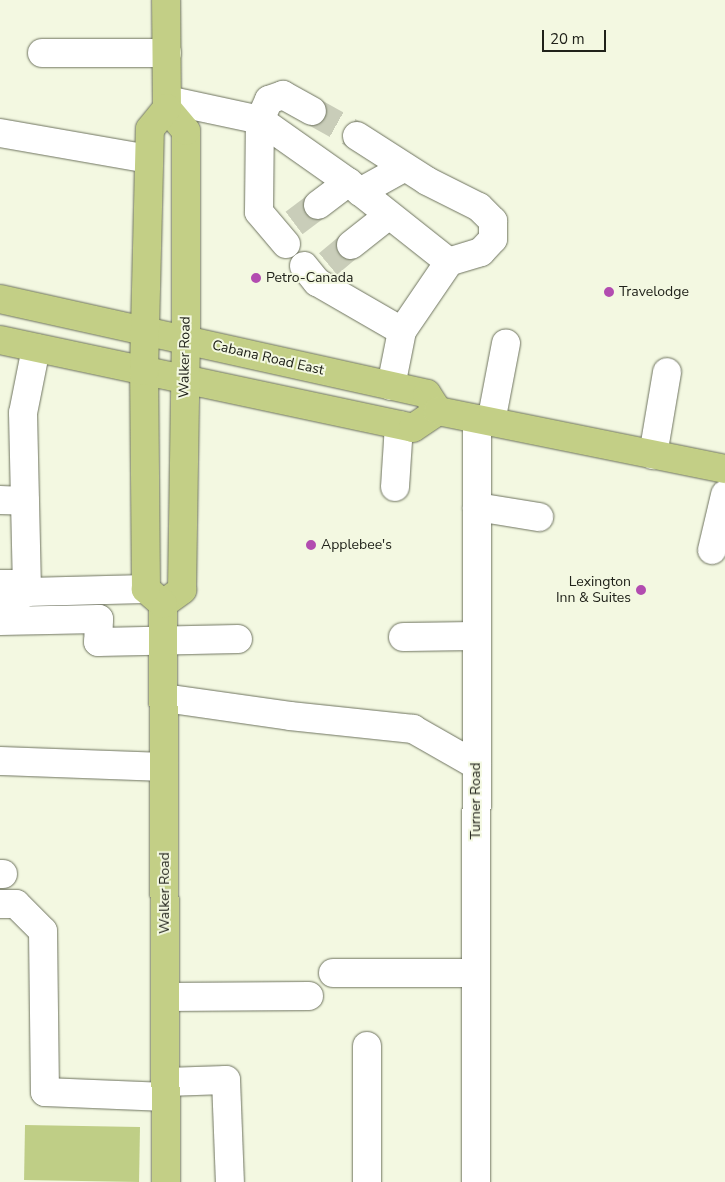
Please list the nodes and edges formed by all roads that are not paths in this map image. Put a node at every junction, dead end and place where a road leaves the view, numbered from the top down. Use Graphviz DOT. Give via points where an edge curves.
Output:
graph roads {
  1 [pos="166,0"];
  2 [pos="42,53"];
  3 [pos="167,53"];
  4 [pos="167,104"];
  5 [pos="312,112"];
  6 [pos="260,120"];
  7 [pos="0,133"];
  8 [pos="357,136"];
  9 [pos="149,160"];
  10 [pos="405,167"];
  11 [pos="354,187"];
  12 [pos="318,205"];
  13 [pos="389,215"];
  14 [pos="286,234"];
  15 [pos="352,245"];
  16 [pos="449,262"];
  17 [pos="315,269"];
  18 [pos="0,299"];
  19 [pos="145,330"];
  20 [pos="402,332"];
  21 [pos="186,339"];
  22 [pos="0,340"];
  23 [pos="506,343"];
  24 [pos="36,348"];
  25 [pos="144,371"];
  26 [pos="667,372"];
  27 [pos="185,380"];
  28 [pos="392,386"];
  29 [pos="11,412"];
  30 [pos="438,412"];
  31 [pos="484,421"];
  32 [pos="399,425"];
  33 [pos="653,455"];
  34 [pos="725,457"];
  35 [pos="694,462"];
  36 [pos="725,469"];
  37 [pos="395,487"];
  38 [pos="725,495"];
  39 [pos="12,500"];
  40 [pos="476,507"];
  41 [pos="539,517"];
  42 [pos="712,550"];
  43 [pos="0,584"];
  44 [pos="27,592"];
  45 [pos="155,597"];
  46 [pos="0,599"];
  47 [pos="0,620"];
  48 [pos="476,636"];
  49 [pos="403,637"];
  50 [pos="163,639"];
  51 [pos="238,639"];
  52 [pos="164,698"];
  53 [pos="0,761"];
  54 [pos="476,766"];
  55 [pos="164,767"];
  56 [pos="0,904"];
  57 [pos="476,973"];
  58 [pos="333,974"];
  59 [pos="309,996"];
  60 [pos="165,997"];
  61 [pos="367,1046"];
  62 [pos="166,1089"];
  63 [pos="166,1182"];
  64 [pos="230,1182"];
  65 [pos="367,1182"];
  66 [pos="474,1182"];
  1 -- 3 [label="main road"];
  2 -- 3 [label="street"];
  3 -- 4 [label="main road"];
  4 -- 6 [label="street"];
  4 -- 9 [label="main road, Walker Road" via="150,129"];
  4 -- 21 [label="main road, Walker Road" via="186,132"];
  5 -- 6 [label="street" via="283,95 269,100"];
  6 -- 11 [label="street"];
  6 -- 14 [label="street" via="259,212"];
  7 -- 9 [label="street"];
  8 -- 10 [label="street"];
  9 -- 19 [label="main road, Walker Road"];
  10 -- 11 [label="street"];
  10 -- 16 [label="street" via="479,207 493,221 493,239 481,252"];
  11 -- 12 [label="street"];
  11 -- 13 [label="street"];
  13 -- 15 [label="street"];
  13 -- 16 [label="street"];
  16 -- 20 [label="street"];
  17 -- 20 [label="street" via="317,282"];
  18 -- 19 [label="main road, Cabana Road East"];
  19 -- 21 [label="main road, Cabana Road East"];
  19 -- 25 [label="main road, Walker Road"];
  20 -- 28 [label="street"];
  21 -- 27 [label="main road, Walker Road"];
  21 -- 28 [label="main road, Cabana Road East"];
  22 -- 24 [label="main road"];
  23 -- 31 [label="street, Turner Road"];
  24 -- 25 [label="main road"];
  24 -- 29 [label="street"];
  25 -- 27 [label="main road"];
  25 -- 45 [label="main road, Walker Road"];
  26 -- 33 [label="street"];
  27 -- 32 [label="main road"];
  27 -- 45 [label="main road, Walker Road" via="182,590"];
  28 -- 30 [label="main road, Cabana Road East" via="427,394"];
  29 -- 39 [label="street"];
  30 -- 31 [label="main road"];
  30 -- 32 [label="main road" via="413,428"];
  31 -- 33 [label="main road"];
  31 -- 40 [label="street, Turner Road"];
  32 -- 37 [label="street"];
  33 -- 35 [label="main road"];
  34 -- 35 [label="street"];
  35 -- 36 [label="main road"];
  38 -- 42 [label="street"];
  39 -- 44 [label="street"];
  40 -- 41 [label="street"];
  40 -- 48 [label="street, Turner Road"];
  43 -- 44 [label="street" via="18,584"];
  44 -- 45 [label="street"];
  44 -- 46 [label="street" via="15,599"];
  45 -- 50 [label="main road, Walker Road"];
  47 -- 50 [label="street" via="98,618 98,642"];
  48 -- 49 [label="street"];
  48 -- 54 [label="street, Turner Road" via="485,689"];
  50 -- 51 [label="street"];
  50 -- 52 [label="main road, Walker Road"];
  52 -- 54 [label="street" via="413,729"];
  52 -- 55 [label="main road, Walker Road"];
  53 -- 55 [label="street"];
  54 -- 57 [label="street, Turner Road"];
  55 -- 60 [label="main road, Walker Road"];
  56 -- 62 [label="street" via="16,904 43,931 45,1092"];
  57 -- 58 [label="street"];
  57 -- 66 [label="street, Turner Road"];
  59 -- 60 [label="street"];
  60 -- 62 [label="main road, Walker Road"];
  61 -- 65 [label="street"];
  62 -- 63 [label="main road, Walker Road"];
  62 -- 64 [label="street" via="226,1080"];
}
